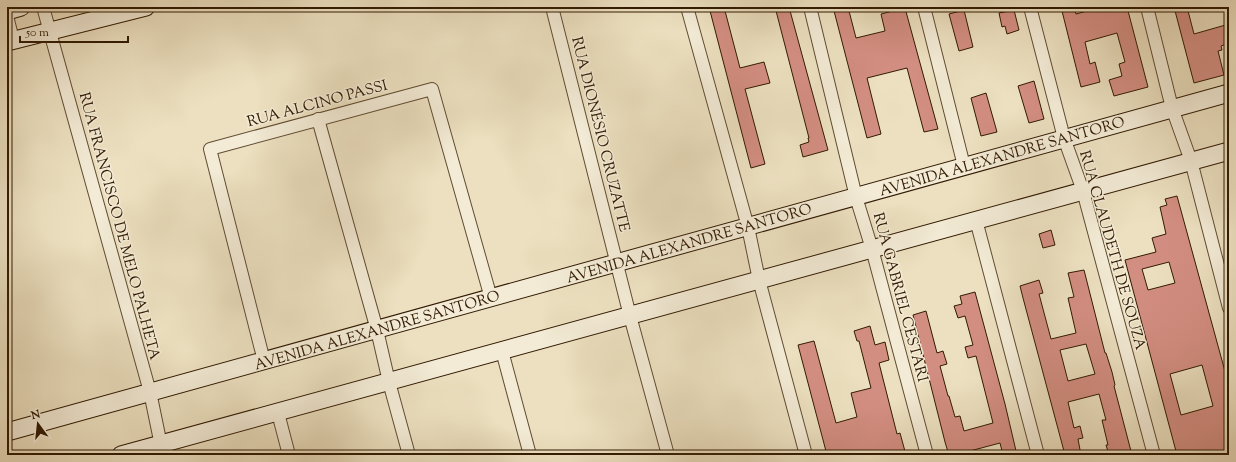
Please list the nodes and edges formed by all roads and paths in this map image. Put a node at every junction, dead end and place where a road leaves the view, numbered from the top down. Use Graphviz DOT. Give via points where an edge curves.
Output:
graph roads {
  1 [pos="21,7"];
  2 [pos="43,7"];
  3 [pos="146,7"];
  4 [pos="552,7"];
  5 [pos="687,7"];
  6 [pos="810,7"];
  7 [pos="924,7"];
  8 [pos="1030,7"];
  9 [pos="1147,7"];
  10 [pos="7,11"];
  11 [pos="7,16"];
  12 [pos="50,31"];
  13 [pos="10,41"];
  14 [pos="1229,93"];
  15 [pos="1172,108"];
  16 [pos="318,119"];
  17 [pos="1064,138"];
  18 [pos="1229,151"];
  19 [pos="1191,161"];
  20 [pos="964,166"];
  21 [pos="1083,191"];
  22 [pos="856,197"];
  23 [pos="976,220"];
  24 [pos="748,227"];
  25 [pos="872,249"];
  26 [pos="617,263"];
  27 [pos="759,280"];
  28 [pos="491,298"];
  29 [pos="1229,308"];
  30 [pos="630,316"];
  31 [pos="377,330"];
  32 [pos="502,351"];
  33 [pos="264,361"];
  34 [pos="389,382"];
  35 [pos="150,392"];
  36 [pos="278,413"];
  37 [pos="7,432"];
  38 [pos="162,450"];
  39 [pos="121,455"];
  40 [pos="290,455"];
  41 [pos="409,455"];
  42 [pos="530,455"];
  43 [pos="668,455"];
  44 [pos="806,455"];
  45 [pos="927,455"];
  46 [pos="1038,455"];
  47 [pos="1154,455"];
  1 -- 10 [label="street"];
  2 -- 12 [label="street, RUA FRANCISCO DE MELO PALHETA"];
  3 -- 12 [label="street"];
  4 -- 26 [label="street, RUA DIONÉSIO CRUZATTE"];
  5 -- 24 [label="street"];
  6 -- 22 [label="street, RUA GABRIEL CESTARI"];
  7 -- 20 [label="street"];
  8 -- 17 [label="street, RUA CLAUDETH DE SOUZA"];
  9 -- 15 [label="street"];
  11 -- 13 [label="street"];
  12 -- 13 [label="street"];
  12 -- 35 [label="street, RUA FRANCISCO DE MELO PALHETA"];
  14 -- 15 [label="street, AVENIDA ALEXANDRE SANTORO"];
  15 -- 17 [label="street, AVENIDA ALEXANDRE SANTORO"];
  15 -- 19 [label="street"];
  16 -- 28 [label="street, RUA ALCINO PASSI" via="432,89"];
  16 -- 31 [label="street"];
  16 -- 33 [label="street, RUA ALCINO PASSI" via="210,149"];
  17 -- 20 [label="street, AVENIDA ALEXANDRE SANTORO"];
  17 -- 21 [label="street, RUA CLAUDETH DE SOUZA"];
  18 -- 19 [label="street"];
  19 -- 21 [label="street"];
  19 -- 29 [label="street"];
  20 -- 22 [label="street, AVENIDA ALEXANDRE SANTORO"];
  21 -- 23 [label="street"];
  21 -- 47 [label="street, RUA CLAUDETH DE SOUZA"];
  22 -- 24 [label="street, AVENIDA ALEXANDRE SANTORO"];
  22 -- 25 [label="street, RUA GABRIEL CESTARI"];
  23 -- 25 [label="street"];
  23 -- 46 [label="street"];
  24 -- 26 [label="street, AVENIDA ALEXANDRE SANTORO"];
  24 -- 27 [label="street"];
  25 -- 27 [label="street"];
  25 -- 45 [label="street, RUA GABRIEL CESTARI"];
  26 -- 28 [label="street, AVENIDA ALEXANDRE SANTORO"];
  26 -- 30 [label="street, RUA DIONÉSIO CRUZATTE"];
  27 -- 30 [label="street"];
  27 -- 44 [label="street"];
  28 -- 31 [label="street, AVENIDA ALEXANDRE SANTORO"];
  30 -- 32 [label="street"];
  30 -- 43 [label="street, RUA DIONÉSIO CRUZATTE"];
  31 -- 33 [label="street, AVENIDA ALEXANDRE SANTORO"];
  31 -- 34 [label="street"];
  32 -- 34 [label="street"];
  32 -- 42 [label="street"];
  33 -- 35 [label="street, AVENIDA ALEXANDRE SANTORO"];
  34 -- 36 [label="street"];
  34 -- 41 [label="street"];
  35 -- 37 [label="street, AVENIDA ALEXANDRE SANTORO"];
  35 -- 38 [label="street, RUA FRANCISCO DE MELO PALHETA"];
  36 -- 38 [label="street"];
  36 -- 40 [label="street"];
  38 -- 39 [label="street"];
}
